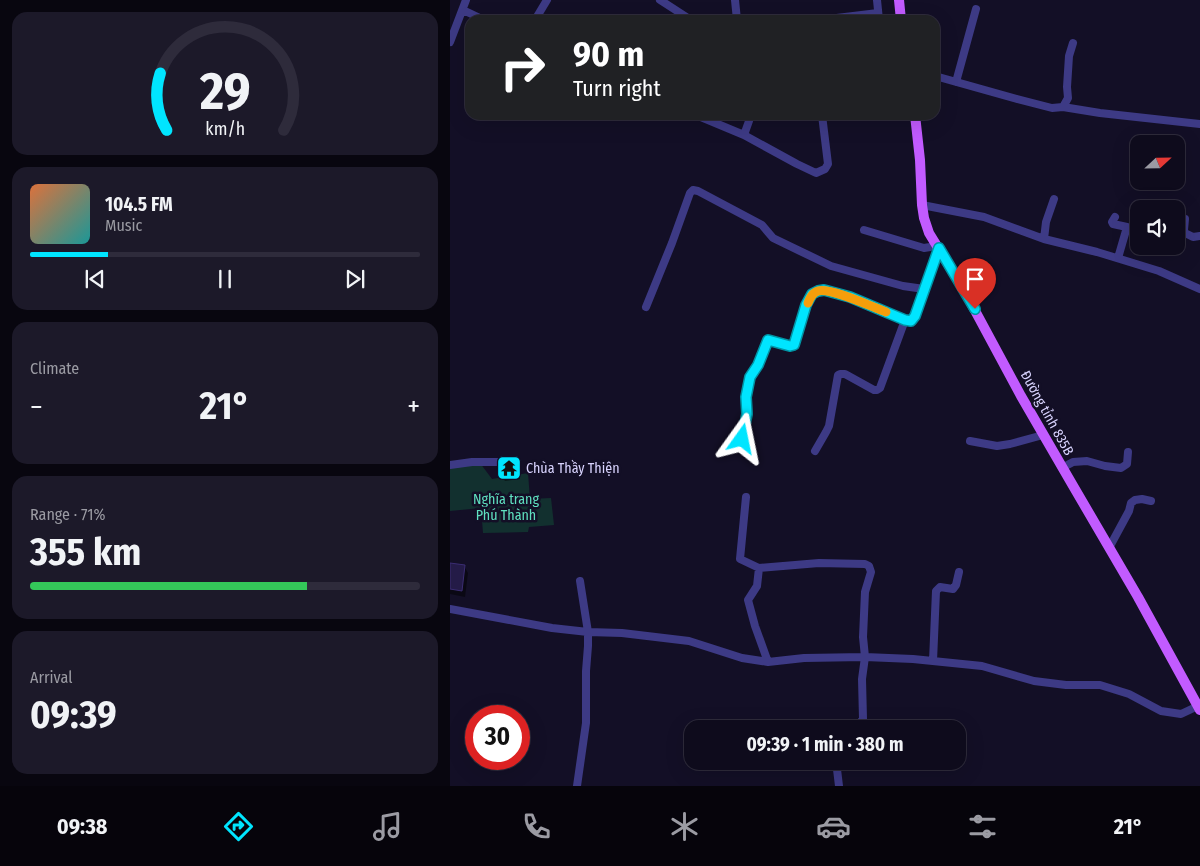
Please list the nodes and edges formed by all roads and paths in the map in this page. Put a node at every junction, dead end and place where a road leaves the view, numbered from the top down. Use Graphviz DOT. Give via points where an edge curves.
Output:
graph roads {
  1 [pos="466,0"];
  2 [pos="547,0"];
  3 [pos="660,0"];
  4 [pos="734,0"];
  5 [pos="877,0"];
  6 [pos="899,0"];
  7 [pos="976,8"];
  8 [pos="463,10"];
  9 [pos="474,15"];
  10 [pos="538,15"];
  11 [pos="683,15"];
  12 [pos="736,15"];
  13 [pos="879,15"];
  14 [pos="900,15"];
  15 [pos="450,42"];
  16 [pos="1074,43"];
  17 [pos="940,77"];
  18 [pos="956,82"];
  19 [pos="1063,107"];
  20 [pos="708,120"];
  21 [pos="749,120"];
  22 [pos="823,120"];
  23 [pos="916,120"];
  24 [pos="1200,124"];
  25 [pos="744,135"];
  26 [pos="1054,199"];
  27 [pos="922,205"];
  28 [pos="1114,217"];
  29 [pos="1127,227"];
  30 [pos="1130,228"];
  31 [pos="864,230"];
  32 [pos="1185,233"];
  33 [pos="1200,236"];
  34 [pos="1044,238"];
  35 [pos="937,245"];
  36 [pos="1118,258"];
  37 [pos="924,289"];
  38 [pos="1200,289"];
  39 [pos="646,307"];
  40 [pos="905,320"];
  41 [pos="1043,435"];
  42 [pos="970,441"];
  43 [pos="742,447"];
  44 [pos="815,450"];
  45 [pos="1128,452"];
  46 [pos="499,462"];
  47 [pos="450,465"];
  48 [pos="1062,468"];
  49 [pos="746,498"];
  50 [pos="1151,501"];
  51 [pos="1109,548"];
  52 [pos="759,568"];
  53 [pos="959,572"];
  54 [pos="580,581"];
  55 [pos="450,609"];
  56 [pos="588,632"];
  57 [pos="865,657"];
  58 [pos="932,661"];
  59 [pos="768,662"];
  60 [pos="1199,708"];
  61 [pos="862,720"];
  62 [pos="837,770"];
  63 [pos="577,786"];
  64 [pos="839,786"];
  1 -- 8 [label="street"];
  2 -- 10 [label="street"];
  3 -- 11 [label="street"];
  4 -- 12 [label="street"];
  5 -- 13 [label="street"];
  6 -- 14 [label="main road"];
  7 -- 18 [label="street"];
  8 -- 9 [label="street"];
  8 -- 15 [label="street"];
  16 -- 19 [label="street" via="1069,56 1068,98"];
  17 -- 18 [label="street"];
  18 -- 19 [label="street" via="1052,108"];
  19 -- 24 [label="street"];
  20 -- 25 [label="street"];
  21 -- 25 [label="street"];
  22 -- 25 [label="street" via="828,164 820,172 797,164"];
  23 -- 27 [label="main road, Đường tỉnh 835B"];
  26 -- 34 [label="street"];
  27 -- 34 [label="street" via="984,217"];
  27 -- 35 [label="main road, Đường tỉnh 835B" via="924,218"];
  28 -- 29 [label="street" via="1113,224"];
  29 -- 30 [label="street"];
  29 -- 36 [label="street"];
  31 -- 35 [label="street" via="924,248"];
  32 -- 33 [label="street"];
  34 -- 36 [label="street"];
  35 -- 37 [label="street"];
  35 -- 41 [label="main road, Đường tỉnh 835B"];
  36 -- 38 [label="street" via="1160,271"];
  37 -- 39 [label="street" via="831,266 773,238 762,225 693,190"];
  37 -- 40 [label="street" via="915,316 911,321"];
  40 -- 43 [label="street" via="850,297 824,290 812,294 794,345 768,340 750,377"];
  40 -- 44 [label="street" via="880,388 874,390 846,374 838,375 829,426"];
  41 -- 42 [label="street" via="997,446"];
  41 -- 48 [label="main road, Đường tỉnh 835B"];
  45 -- 48 [label="street" via="1127,464 1121,468 1087,461 1073,462"];
  46 -- 47 [label="street"];
  48 -- 51 [label="main road, Đường tỉnh 835B"];
  49 -- 52 [label="street" via="740,559"];
  50 -- 51 [label="street" via="1142,498 1130,503"];
  51 -- 60 [label="main road, Đường tỉnh 835B"];
  52 -- 57 [label="street" via="819,563 869,566 863,637"];
  52 -- 59 [label="street" via="757,586 748,600"];
  53 -- 58 [label="street" via="953,589 940,587 936,591"];
  54 -- 56 [label="street"];
  55 -- 56 [label="street"];
  56 -- 59 [label="street" via="689,640 742,658"];
  56 -- 63 [label="street" via="586,723"];
  57 -- 58 [label="street"];
  57 -- 59 [label="street"];
  57 -- 61 [label="street"];
  58 -- 60 [label="street" via="982,666 1034,681 1100,686 1130,694 1161,710 1181,714"];
  62 -- 64 [label="street"];
}
